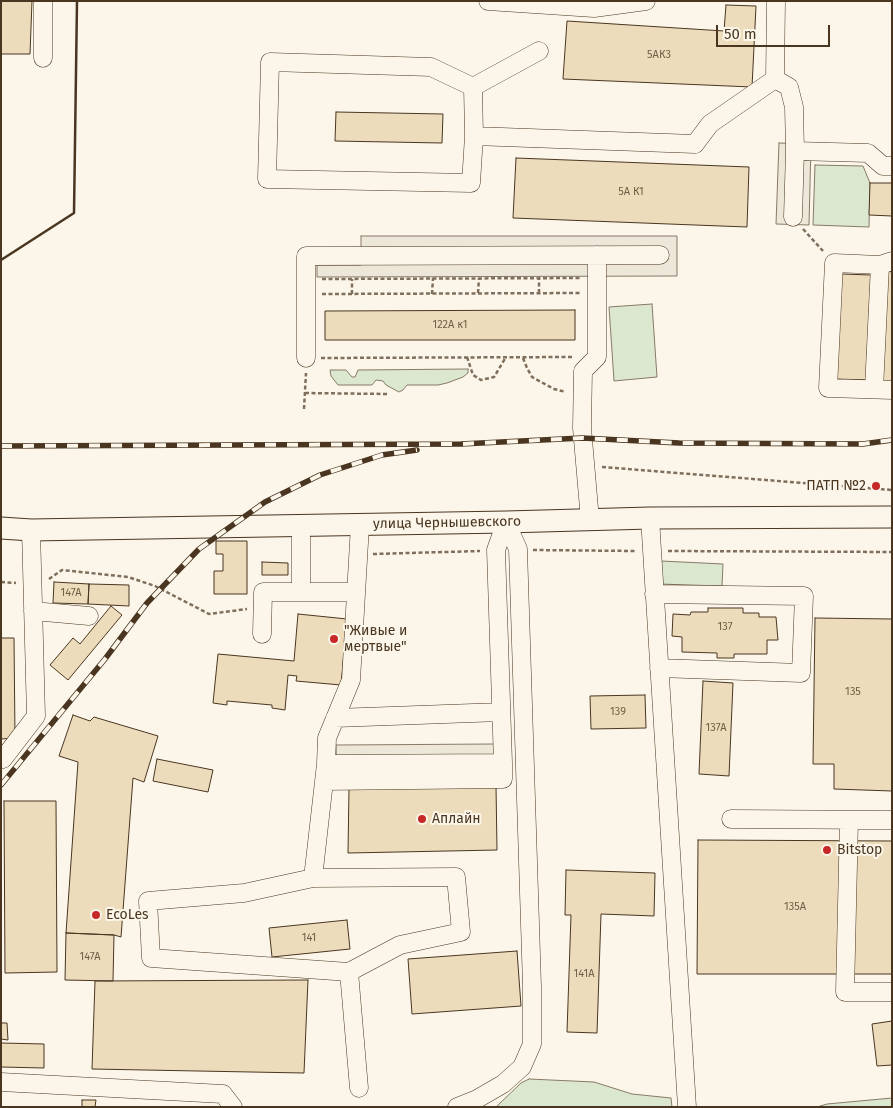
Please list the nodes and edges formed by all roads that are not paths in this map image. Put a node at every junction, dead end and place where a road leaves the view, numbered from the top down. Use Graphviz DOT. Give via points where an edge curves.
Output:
graph roads {
  1 [pos="43,1"];
  2 [pos="488,1"];
  3 [pos="646,1"];
  4 [pos="776,1"];
  5 [pos="539,51"];
  6 [pos="43,58"];
  7 [pos="775,79"];
  8 [pos="473,87"];
  9 [pos="474,136"];
  10 [pos="795,151"];
  11 [pos="892,166"];
  12 [pos="792,217"];
  13 [pos="597,255"];
  14 [pos="660,255"];
  15 [pos="886,263"];
  16 [pos="306,358"];
  17 [pos="874,389"];
  18 [pos="892,390"];
  19 [pos="892,517"];
  20 [pos="650,518"];
  21 [pos="590,520"];
  22 [pos="506,522"];
  23 [pos="360,525"];
  24 [pos="301,526"];
  25 [pos="1,528"];
  26 [pos="31,530"];
  27 [pos="301,592"];
  28 [pos="356,592"];
  29 [pos="654,594"];
  30 [pos="33,611"];
  31 [pos="89,616"];
  32 [pos="262,634"];
  33 [pos="659,668"];
  34 [pos="501,712"];
  35 [pos="335,718"];
  36 [pos="3,759"];
  37 [pos="325,773"];
  38 [pos="731,818"];
  39 [pos="849,820"];
  40 [pos="892,820"];
  41 [pos="313,878"];
  42 [pos="349,972"];
  43 [pos="892,992"];
  44 [pos="1,1082"];
  45 [pos="359,1088"];
  46 [pos="233,1107"];
  47 [pos="457,1107"];
  48 [pos="687,1107"];
  1 -- 6 [label="street"];
  2 -- 3 [label="street" via="594,8"];
  4 -- 7 [label="street"];
  5 -- 8 [label="street"];
  7 -- 9 [label="street" via="710,124 695,144"];
  7 -- 10 [label="street" via="789,87 794,108"];
  8 -- 9 [label="street"];
  8 -- 9 [label="street" via="431,68 270,62 267,179 471,183"];
  10 -- 11 [label="street" via="868,153 883,166"];
  10 -- 12 [label="street"];
  13 -- 14 [label="street"];
  13 -- 16 [label="street" via="306,256"];
  13 -- 21 [label="street" via="597,357 583,371 582,396"];
  15 -- 17 [label="street"];
  15 -- 17 [label="street" via="834,263 828,388"];
  17 -- 18 [label="street"];
  19 -- 20 [label="main road, улица Чернышевского"];
  20 -- 21 [label="main road, улица Чернышевского"];
  20 -- 29 [label="street"];
  21 -- 22 [label="main road, улица Чернышевского"];
  22 -- 23 [label="main road, улица Чернышевского"];
  22 -- 34 [label="street" via="496,550"];
  22 -- 47 [label="street" via="518,549 532,1044 522,1067 503,1084"];
  23 -- 24 [label="main road, улица Чернышевского"];
  23 -- 28 [label="street"];
  24 -- 26 [label="main road, улица Чернышевского"];
  24 -- 27 [label="street"];
  25 -- 26 [label="main road, улица Чернышевского"];
  26 -- 30 [label="street"];
  27 -- 28 [label="street"];
  27 -- 32 [label="street" via="263,592"];
  28 -- 35 [label="street" via="352,680"];
  29 -- 33 [label="street"];
  29 -- 33 [label="street" via="804,596 801,673"];
  30 -- 31 [label="street"];
  30 -- 36 [label="street" via="36,716"];
  33 -- 48 [label="street"];
  34 -- 35 [label="street"];
  34 -- 37 [label="street" via="503,779"];
  35 -- 37 [label="street" via="327,738"];
  37 -- 41 [label="street"];
  38 -- 39 [label="street"];
  39 -- 40 [label="street"];
  39 -- 43 [label="street" via="845,992"];
  41 -- 42 [label="street" via="456,877 461,932 400,945"];
  41 -- 42 [label="street" via="244,893 148,901 151,958"];
  42 -- 45 [label="street"];
  44 -- 46 [label="street" via="223,1094"];
}
